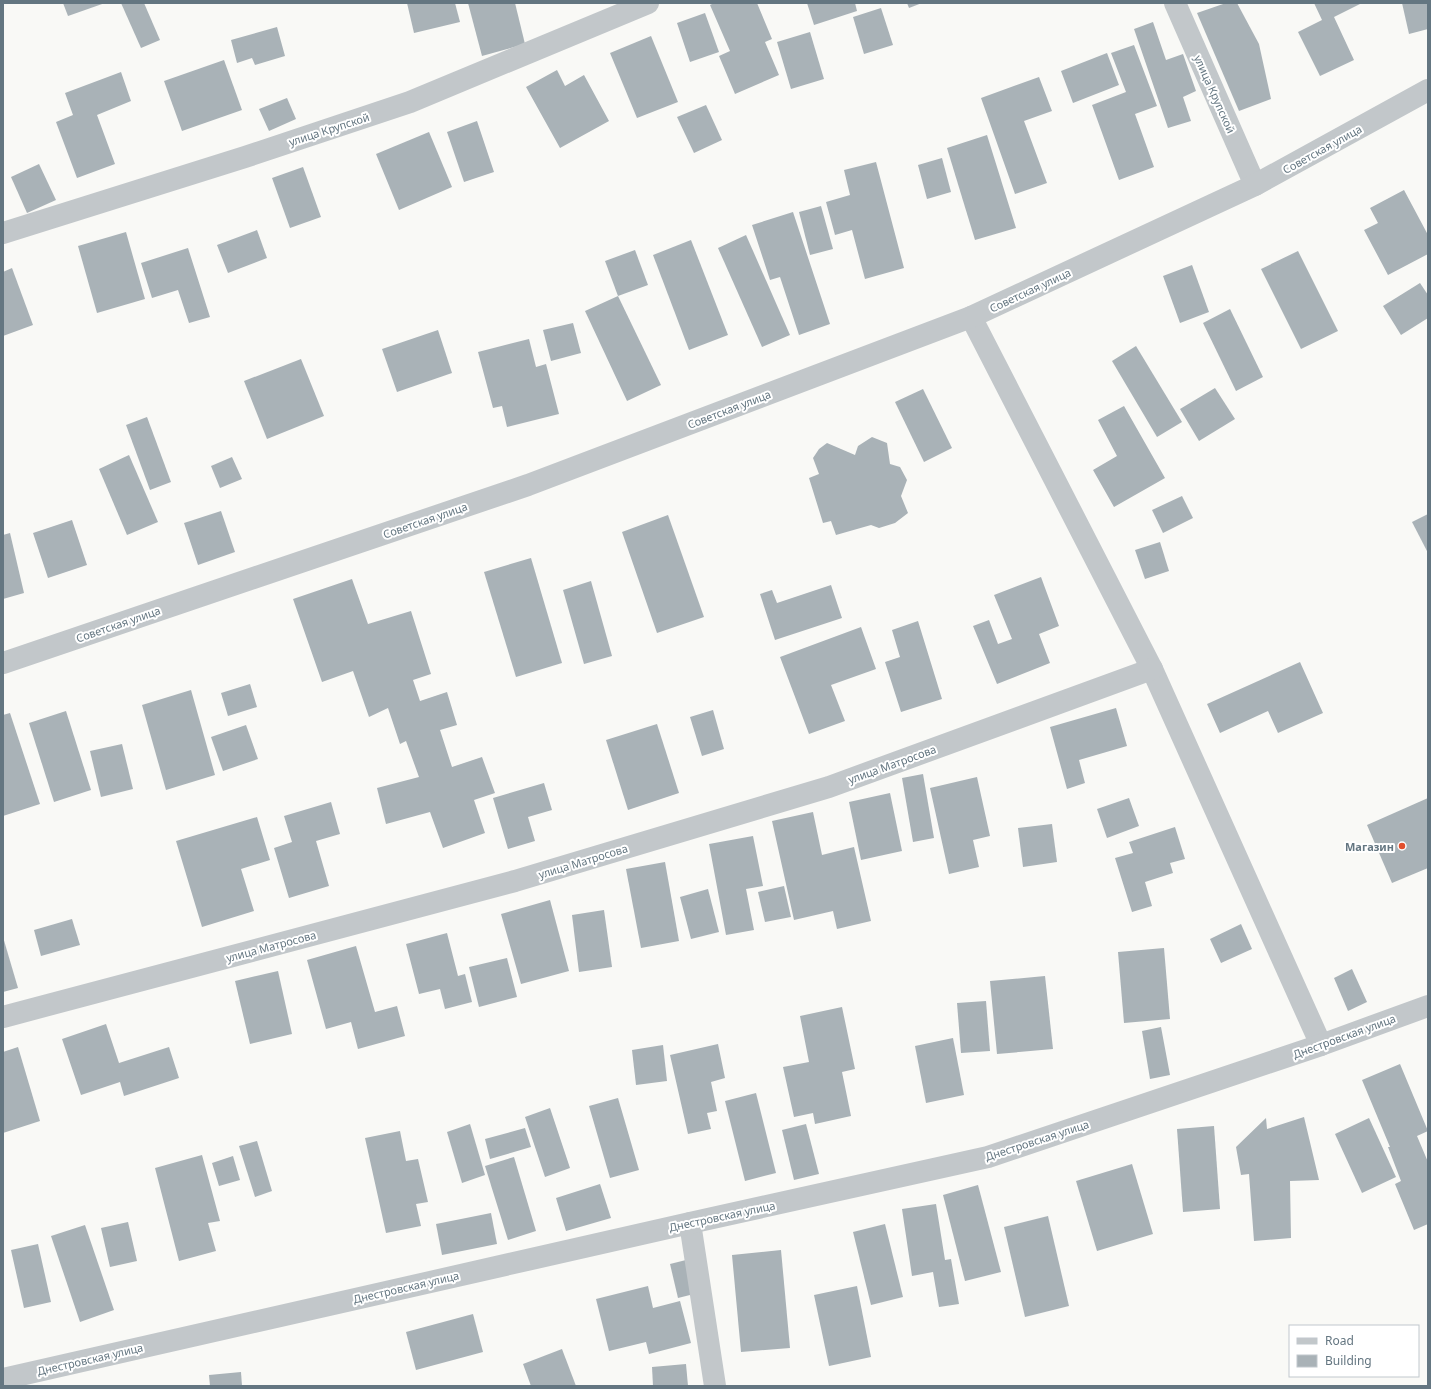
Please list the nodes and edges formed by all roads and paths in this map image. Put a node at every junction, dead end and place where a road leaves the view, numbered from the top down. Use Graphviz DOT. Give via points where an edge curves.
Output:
graph roads {
  1 [pos="648,3"];
  2 [pos="1175,3"];
  3 [pos="1428,90"];
  4 [pos="1255,186"];
  5 [pos="3,233"];
  6 [pos="971,317"];
  7 [pos="3,663"];
  8 [pos="1152,670"];
  9 [pos="1428,1006"];
  10 [pos="3,1017"];
  11 [pos="1321,1045"];
  12 [pos="690,1223"];
  13 [pos="3,1378"];
  14 [pos="715,1386"];
  1 -- 5 [label="street, улица Крупской" via="410,102"];
  2 -- 4 [label="street, улица Крупской"];
  3 -- 4 [label="street, Советская улица"];
  4 -- 6 [label="street, Советская улица"];
  6 -- 7 [label="street, Советская улица" via="528,485"];
  6 -- 8 [label="street"];
  8 -- 10 [label="street, улица Матросова" via="822,790 515,881"];
  8 -- 11 [label="street"];
  9 -- 11 [label="street, Днестровская улица"];
  11 -- 12 [label="street, Днестровская улица" via="988,1157"];
  12 -- 13 [label="street, Днестровская улица"];
  12 -- 14 [label="street"];
}
